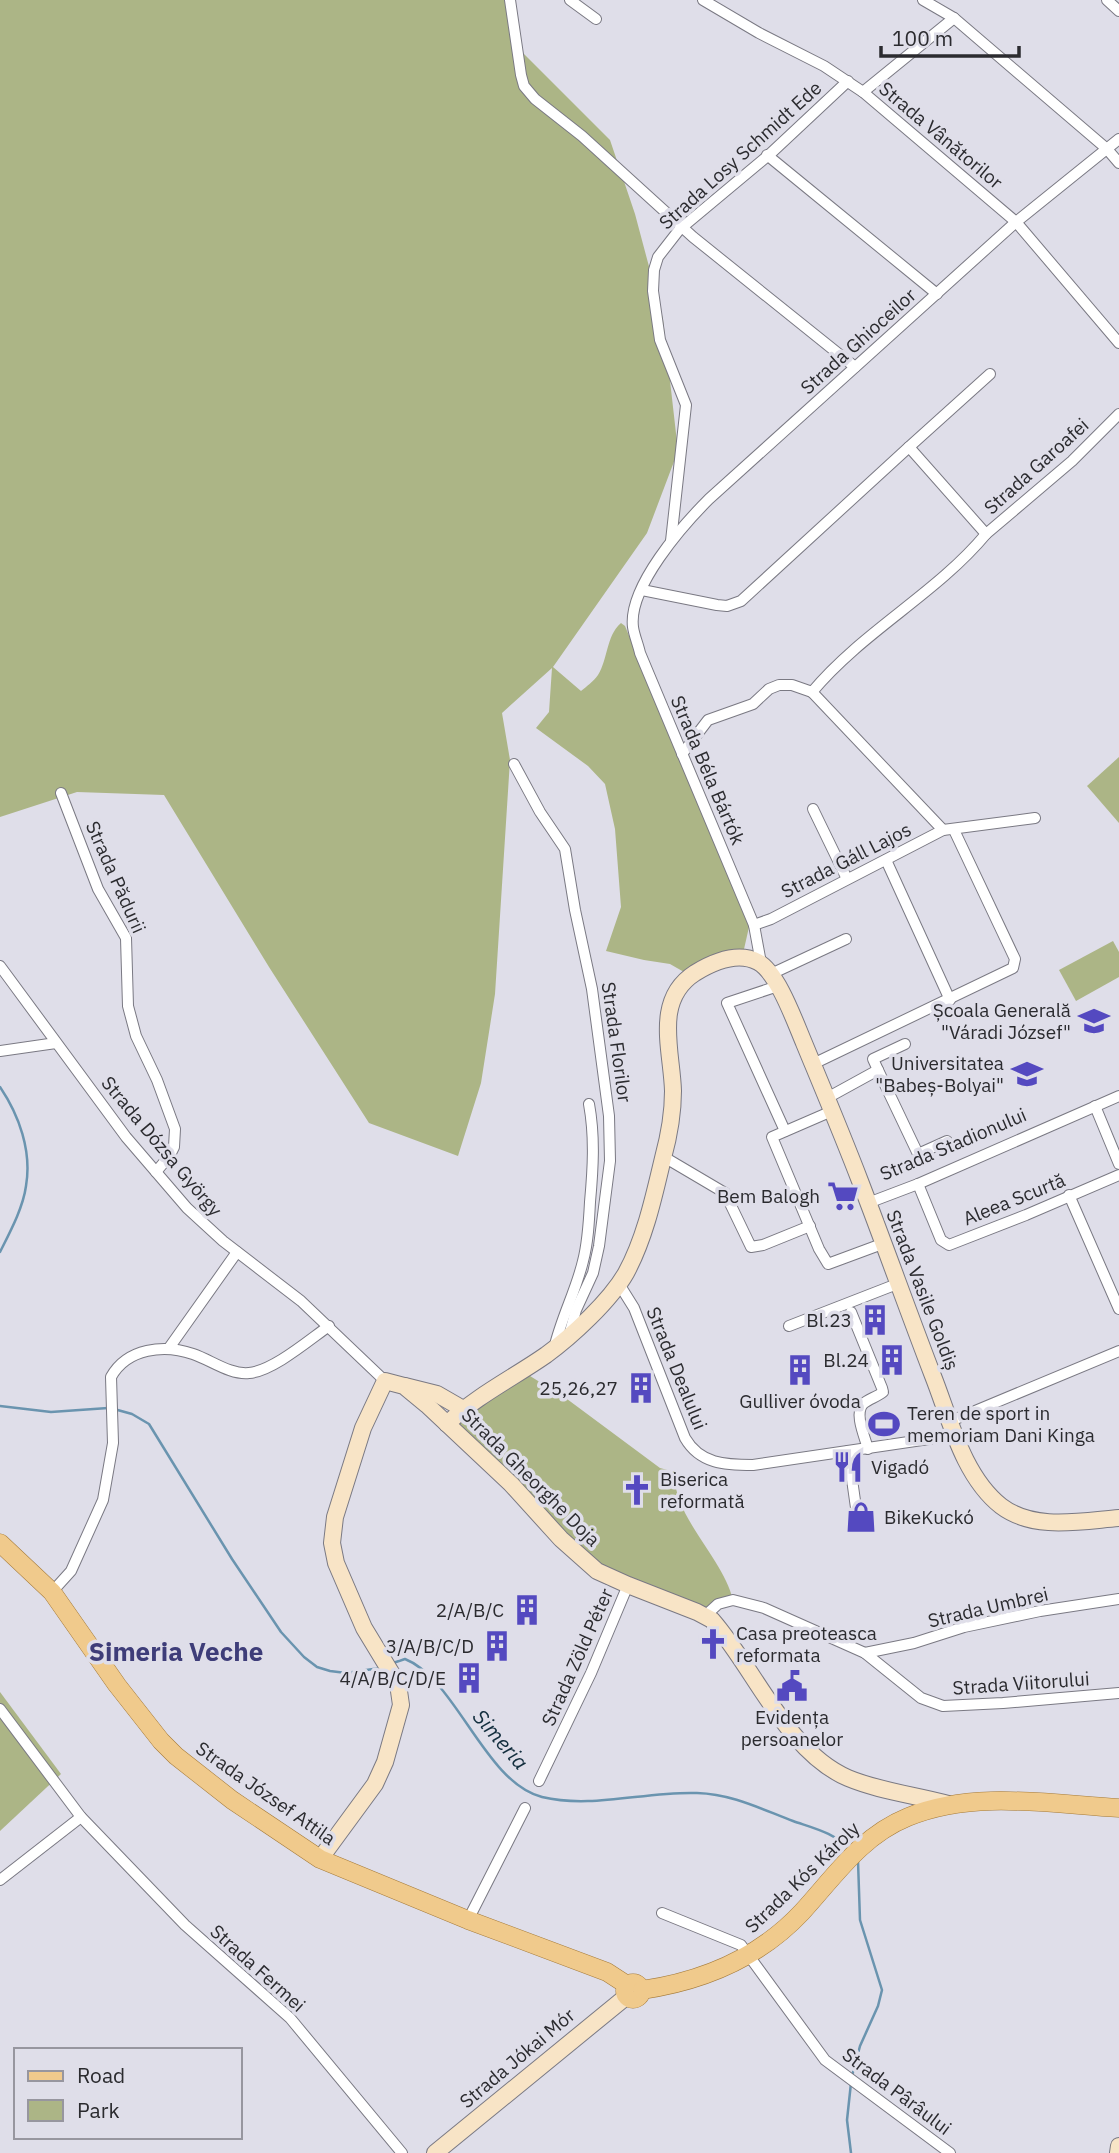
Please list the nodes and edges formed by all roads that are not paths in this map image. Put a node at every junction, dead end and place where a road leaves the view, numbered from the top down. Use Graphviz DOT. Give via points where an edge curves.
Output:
graph roads {
  1 [pos="510,0"];
  2 [pos="570,0"];
  3 [pos="703,0"];
  4 [pos="923,0"];
  5 [pos="1107,0"];
  6 [pos="1119,11"];
  7 [pos="954,18"];
  8 [pos="596,19"];
  9 [pos="848,81"];
  10 [pos="863,92"];
  11 [pos="1119,139"];
  12 [pos="1107,149"];
  13 [pos="768,155"];
  14 [pos="1119,163"];
  15 [pos="1016,222"];
  16 [pos="683,227"];
  17 [pos="937,295"];
  18 [pos="1119,343"];
  19 [pos="855,367"];
  20 [pos="990,374"];
  21 [pos="1119,414"];
  22 [pos="909,447"];
  23 [pos="986,534"];
  24 [pos="670,543"];
  25 [pos="642,590"];
  26 [pos="812,692"];
  27 [pos="682,754"];
  28 [pos="514,764"];
  29 [pos="61,793"];
  30 [pos="813,809"];
  31 [pos="1035,818"];
  32 [pos="949,830"];
  33 [pos="886,860"];
  34 [pos="847,879"];
  35 [pos="754,925"];
  36 [pos="846,939"];
  37 [pos="0,966"];
  38 [pos="770,975"];
  39 [pos="950,1000"];
  40 [pos="56,1043"];
  41 [pos="905,1044"];
  42 [pos="0,1051"];
  43 [pos="813,1064"];
  44 [pos="878,1069"];
  45 [pos="1119,1096"];
  46 [pos="589,1104"];
  47 [pos="830,1105"];
  48 [pos="1095,1106"];
  49 [pos="785,1131"];
  50 [pos="947,1141"];
  51 [pos="664,1157"];
  52 [pos="1119,1164"];
  53 [pos="156,1172"];
  54 [pos="1119,1175"];
  55 [pos="918,1184"];
  56 [pos="1069,1195"];
  57 [pos="868,1203"];
  58 [pos="810,1226"];
  59 [pos="882,1244"];
  60 [pos="237,1252"];
  61 [pos="619,1284"];
  62 [pos="897,1284"];
  63 [pos="1119,1309"];
  64 [pos="851,1312"];
  65 [pos="329,1326"];
  66 [pos="789,1326"];
  67 [pos="569,1335"];
  68 [pos="169,1348"];
  69 [pos="554,1349"];
  70 [pos="1119,1350"];
  71 [pos="385,1381"];
  72 [pos="404,1386"];
  73 [pos="464,1409"];
  74 [pos="447,1424"];
  75 [pos="953,1428"];
  76 [pos="868,1449"];
  77 [pos="848,1451"];
  78 [pos="1119,1518"];
  79 [pos="858,1522"];
  80 [pos="0,1544"];
  81 [pos="628,1585"];
  82 [pos="51,1592"];
  83 [pos="1119,1599"];
  84 [pos="706,1615"];
  85 [pos="865,1653"];
  86 [pos="1119,1693"];
  87 [pos="0,1710"];
  88 [pos="539,1781"];
  89 [pos="948,1804"];
  90 [pos="525,1808"];
  91 [pos="1119,1808"];
  92 [pos="81,1816"];
  93 [pos="320,1859"];
  94 [pos="0,1880"];
  95 [pos="662,1913"];
  96 [pos="468,1920"];
  97 [pos="749,1955"];
  98 [pos="632,1990"];
  99 [pos="1119,2146"];
  100 [pos="402,2153"];
  101 [pos="436,2153"];
  102 [pos="950,2153"];
  103 [pos="1118,2153"];
  1 -- 16 [label="street" via="524,86"];
  2 -- 8 [label="street"];
  3 -- 9 [label="street, Strada Vânătorilor"];
  4 -- 7 [label="street"];
  5 -- 6 [label="street"];
  7 -- 10 [label="street"];
  7 -- 12 [label="street"];
  9 -- 10 [label="street, Strada Vânătorilor"];
  9 -- 13 [label="street, Strada Losy Schmidt Ede"];
  10 -- 15 [label="street, Strada Vânătorilor"];
  11 -- 12 [label="street, Strada Ghioceilor"];
  12 -- 14 [label="street"];
  12 -- 15 [label="street, Strada Ghioceilor"];
  13 -- 16 [label="street, Strada Losy Schmidt Ede"];
  13 -- 17 [label="street"];
  15 -- 17 [label="street, Strada Ghioceilor"];
  15 -- 18 [label="street, Strada Vânătorilor"];
  16 -- 19 [label="street"];
  16 -- 24 [label="street, Strada Losy Schmidt Ede" via="658,257 653,291 660,340 686,405"];
  17 -- 19 [label="street, Strada Ghioceilor"];
  19 -- 24 [label="street, Strada Ghioceilor" via="709,499"];
  20 -- 22 [label="street"];
  21 -- 23 [label="street, Strada Garoafei"];
  22 -- 23 [label="street, Strada Garoafei"];
  22 -- 25 [label="street" via="741,601 717,605"];
  23 -- 26 [label="street" via="966,556 854,648"];
  24 -- 25 [label="street, Strada Ghioceilor"];
  25 -- 27 [label="street, Strada Béla Bártók" via="633,626"];
  26 -- 27 [label="street" via="792,685 769,689 753,705 708,720"];
  26 -- 32 [label="street"];
  27 -- 35 [label="street, Strada Béla Bártók"];
  28 -- 67 [label="street, Strada Florilor" via="565,849 593,989 609,1116 610,1161 599,1246"];
  29 -- 53 [label="street, Strada Pădurii" via="98,888 126,938 128,1006 175,1129 174,1147"];
  30 -- 34 [label="street"];
  31 -- 32 [label="street, Strada Gáll Lajos"];
  32 -- 33 [label="street, Strada Gáll Lajos"];
  32 -- 39 [label="street" via="1015,964"];
  33 -- 34 [label="street, Strada Gáll Lajos"];
  33 -- 39 [label="street"];
  34 -- 35 [label="street, Strada Gáll Lajos"];
  35 -- 38 [label="street, Strada Béla Bártók"];
  36 -- 38 [label="street"];
  37 -- 40 [label="street, Strada Dózsa György"];
  38 -- 43 [label="street, Strada Stadionului"];
  38 -- 49 [label="street" via="727,1003"];
  38 -- 51 [label="street" via="741,958 723,959 691,976 673,999 667,1032 673,1102"];
  39 -- 43 [label="street"];
  40 -- 42 [label="street"];
  40 -- 53 [label="street, Strada Dózsa György"];
  41 -- 44 [label="street" via="873,1059"];
  43 -- 47 [label="street, Strada Stadionului"];
  44 -- 47 [label="street"];
  44 -- 50 [label="street, Strada Stadionului" via="918,1154"];
  45 -- 48 [label="street, Strada Stadionului"];
  46 -- 69 [label="street, Strada Florilor" via="594,1154 587,1244"];
  47 -- 49 [label="street"];
  47 -- 57 [label="street, Strada Stadionului"];
  48 -- 52 [label="street"];
  48 -- 55 [label="street, Strada Stadionului"];
  49 -- 58 [label="street" via="772,1137"];
  51 -- 58 [label="street" via="725,1193 751,1247"];
  51 -- 61 [label="street" via="643,1232"];
  53 -- 60 [label="street, Strada Dózsa György" via="187,1208"];
  54 -- 56 [label="street, Aleea Scurtă"];
  55 -- 56 [label="street, Aleea Scurtă" via="941,1240 949,1245"];
  55 -- 57 [label="street, Strada Stadionului"];
  56 -- 63 [label="street"];
  57 -- 59 [label="street, Strada Vasile Goldiș"];
  58 -- 59 [label="street" via="828,1264"];
  59 -- 62 [label="street, Strada Vasile Goldiș"];
  60 -- 65 [label="street, Strada Dózsa György"];
  60 -- 68 [label="street"];
  61 -- 67 [label="street"];
  61 -- 77 [label="street, Strada Dealului" via="634,1308 685,1438 698,1455 719,1463 753,1465"];
  62 -- 66 [label="street"];
  62 -- 75 [label="street, Strada Vasile Goldiș"];
  64 -- 76 [label="street" via="883,1388 859,1413"];
  65 -- 68 [label="street" via="267,1368 249,1373"];
  65 -- 71 [label="street, Strada Dózsa György"];
  67 -- 69 [label="street"];
  68 -- 82 [label="street" via="139,1352 111,1377 113,1443 103,1500 71,1571"];
  69 -- 73 [label="street"];
  70 -- 75 [label="street, Strada Dealului"];
  71 -- 72 [label="street, Strada Gheorghe Doja"];
  71 -- 93 [label="street" via="363,1428 335,1517 332,1543 355,1609 400,1690 401,1705 385,1762 369,1793"];
  72 -- 73 [label="street" via="437,1394"];
  72 -- 74 [label="street, Strada Gheorghe Doja"];
  73 -- 74 [label="street"];
  74 -- 81 [label="street, Strada Gheorghe Doja" via="574,1552 597,1571"];
  75 -- 76 [label="street, Strada Dealului"];
  75 -- 78 [label="street, Strada Vasile Goldiș" via="979,1482 1010,1511 1040,1521"];
  76 -- 77 [label="street, Strada Dealului"];
  77 -- 79 [label="street"];
  80 -- 82 [label="main road, Strada József Attila"];
  81 -- 84 [label="street, Strada Gheorghe Doja"];
  81 -- 88 [label="street, Strada Zöld Péter"];
  82 -- 93 [label="main road, Strada József Attila" via="168,1749 232,1800"];
  83 -- 85 [label="street, Strada Umbrei" via="964,1627"];
  84 -- 85 [label="street, Strada Viitorului" via="718,1604 733,1600 800,1622"];
  84 -- 89 [label="street, Strada Gheorghe Doja" via="810,1753 850,1779"];
  85 -- 86 [label="street, Strada Viitorului" via="921,1698 943,1706"];
  87 -- 92 [label="street, Strada Fermei"];
  89 -- 91 [label="main road, Strada Kós Károly" via="1015,1802"];
  89 -- 97 [label="main road, Strada Kós Károly" via="893,1824 858,1849 788,1926"];
  90 -- 96 [label="street"];
  92 -- 94 [label="street"];
  92 -- 100 [label="street, Strada Fermei" via="185,1925 290,2018"];
  93 -- 96 [label="main road, Strada József Attila"];
  95 -- 97 [label="street" via="732,1940"];
  96 -- 98 [label="main road, Strada József Attila" via="607,1972"];
  97 -- 98 [label="main road, Strada Kós Károly" via="689,1980"];
  97 -- 102 [label="street, Strada Pârâului" via="815,2048 835,2068"];
  98 -- 101 [label="street, Strada Jókai Mór"];
  99 -- 103 [label="street"];
}
